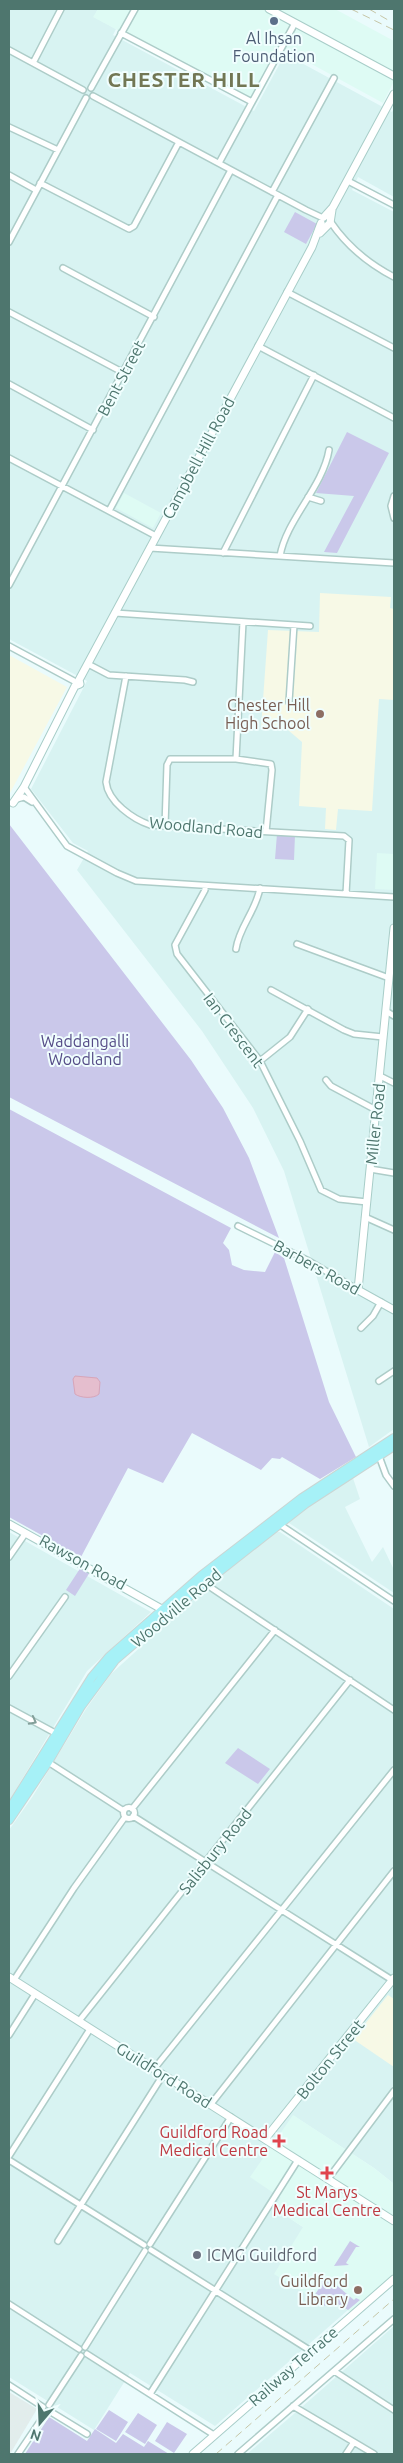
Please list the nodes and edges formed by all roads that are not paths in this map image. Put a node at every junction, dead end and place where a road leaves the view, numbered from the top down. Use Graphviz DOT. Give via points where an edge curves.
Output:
graph roads {
  1 [pos="61,9"];
  2 [pos="135,9"];
  3 [pos="269,9"];
  4 [pos="295,23"];
  5 [pos="122,33"];
  6 [pos="9,50"];
  7 [pos="32,63"];
  8 [pos="394,76"];
  9 [pos="334,78"];
  10 [pos="91,88"];
  11 [pos="83,90"];
  12 [pos="394,94"];
  13 [pos="93,96"];
  14 [pos="86,98"];
  15 [pos="252,102"];
  16 [pos="9,126"];
  17 [pos="179,142"];
  18 [pos="58,150"];
  19 [pos="219,163"];
  20 [pos="231,170"];
  21 [pos="9,175"];
  22 [pos="348,181"];
  23 [pos="40,183"];
  24 [pos="36,190"];
  25 [pos="272,192"];
  26 [pos="278,196"];
  27 [pos="394,204"];
  28 [pos="325,222"];
  29 [pos="9,242"];
  30 [pos="63,268"];
  31 [pos="394,277"];
  32 [pos="288,292"];
  33 [pos="9,312"];
  34 [pos="154,317"];
  35 [pos="258,346"];
  36 [pos="394,348"];
  37 [pos="124,373"];
  38 [pos="314,375"];
  39 [pos="9,384"];
  40 [pos="394,418"];
  41 [pos="93,430"];
  42 [pos="329,450"];
  43 [pos="9,458"];
  44 [pos="62,486"];
  45 [pos="394,496"];
  46 [pos="308,497"];
  47 [pos="321,501"];
  48 [pos="109,511"];
  49 [pos="394,518"];
  50 [pos="156,536"];
  51 [pos="150,548"];
  52 [pos="223,553"];
  53 [pos="280,556"];
  54 [pos="394,562"];
  55 [pos="9,585"];
  56 [pos="115,613"];
  57 [pos="243,622"];
  58 [pos="294,625"];
  59 [pos="310,626"];
  60 [pos="9,646"];
  61 [pos="88,664"];
  62 [pos="126,676"];
  63 [pos="76,682"];
  64 [pos="193,682"];
  65 [pos="289,702"];
  66 [pos="236,759"];
  67 [pos="28,776"];
  68 [pos="24,787"];
  69 [pos="34,804"];
  70 [pos="12,805"];
  71 [pos="165,826"];
  72 [pos="266,832"];
  73 [pos="205,886"];
  74 [pos="260,888"];
  75 [pos="346,894"];
  76 [pos="394,897"];
  77 [pos="394,928"];
  78 [pos="394,941"];
  79 [pos="297,944"];
  80 [pos="236,949"];
  81 [pos="389,978"];
  82 [pos="271,990"];
  83 [pos="308,1008"];
  84 [pos="386,1011"];
  85 [pos="394,1016"];
  86 [pos="383,1037"];
  87 [pos="260,1061"];
  88 [pos="380,1076"];
  89 [pos="326,1080"];
  90 [pos="394,1083"];
  91 [pos="376,1110"];
  92 [pos="370,1169"];
  93 [pos="394,1172"];
  94 [pos="367,1202"];
  95 [pos="366,1217"];
  96 [pos="238,1226"];
  97 [pos="394,1230"];
  98 [pos="358,1290"];
  99 [pos="381,1302"];
  100 [pos="394,1310"];
  101 [pos="361,1328"];
  102 [pos="394,1372"];
  103 [pos="379,1382"];
  104 [pos="394,1438"];
  105 [pos="394,1446"];
  106 [pos="374,1457"];
  107 [pos="354,1469"];
  108 [pos="394,1486"];
  109 [pos="9,1524"];
  110 [pos="279,1524"];
  111 [pos="26,1534"];
  112 [pos="9,1557"];
  113 [pos="204,1583"];
  114 [pos="65,1597"];
  115 [pos="394,1600"];
  116 [pos="167,1611"];
  117 [pos="275,1630"];
  118 [pos="9,1676"];
  119 [pos="350,1680"];
  120 [pos="9,1708"];
  121 [pos="394,1710"];
  122 [pos="58,1734"];
  123 [pos="48,1762"];
  124 [pos="394,1770"];
  125 [pos="132,1809"];
  126 [pos="9,1810"];
  127 [pos="124,1810"];
  128 [pos="133,1816"];
  129 [pos="125,1817"];
  130 [pos="9,1820"];
  131 [pos="206,1862"];
  132 [pos="394,1871"];
  133 [pos="281,1910"];
  134 [pos="336,1945"];
  135 [pos="12,1978"];
  136 [pos="393,1979"];
  137 [pos="35,1994"];
  138 [pos="79,2021"];
  139 [pos="90,2029"];
  140 [pos="9,2035"];
  141 [pos="154,2069"];
  142 [pos="163,2075"];
  143 [pos="394,2091"];
  144 [pos="211,2104"];
  145 [pos="231,2117"];
  146 [pos="265,2139"];
  147 [pos="9,2156"];
  148 [pos="9,2160"];
  149 [pos="298,2160"];
  150 [pos="328,2179"];
  151 [pos="80,2204"];
  152 [pos="393,2219"];
  153 [pos="58,2240"];
  154 [pos="146,2247"];
  155 [pos="394,2279"];
  156 [pos="215,2291"];
  157 [pos="9,2304"];
  158 [pos="394,2319"];
  159 [pos="82,2348"];
  160 [pos="311,2351"];
  161 [pos="87,2354"];
  162 [pos="81,2356"];
  163 [pos="334,2371"];
  164 [pos="9,2385"];
  165 [pos="150,2394"];
  166 [pos="46,2406"];
  167 [pos="293,2406"];
  168 [pos="394,2410"];
  169 [pos="51,2412"];
  170 [pos="45,2414"];
  171 [pos="87,2434"];
  172 [pos="214,2435"];
  173 [pos="354,2442"];
  174 [pos="18,2454"];
  175 [pos="193,2454"];
  176 [pos="238,2454"];
  177 [pos="346,2454"];
  178 [pos="374,2454"];
  1 -- 7 [label="street"];
  2 -- 5 [label="street"];
  3 -- 4 [label="street"];
  4 -- 8 [label="street"];
  4 -- 15 [label="street"];
  5 -- 10 [label="street"];
  5 -- 15 [label="street"];
  6 -- 7 [label="street"];
  7 -- 11 [label="street"];
  9 -- 25 [label="street"];
  10 -- 11 [label="street"];
  10 -- 13 [label="street"];
  11 -- 14 [label="street"];
  12 -- 22 [label="street, Campbell Hill Road"];
  13 -- 14 [label="street"];
  13 -- 17 [label="street"];
  14 -- 18 [label="street"];
  15 -- 19 [label="street"];
  16 -- 18 [label="street"];
  17 -- 19 [label="street"];
  17 -- 23 [label="street" via="129,230"];
  18 -- 23 [label="street"];
  19 -- 20 [label="street"];
  20 -- 25 [label="street"];
  20 -- 34 [label="street, Bent Street"];
  21 -- 24 [label="street"];
  22 -- 27 [label="street"];
  22 -- 28 [label="street, Campbell Hill Road"];
  23 -- 24 [label="street"];
  24 -- 29 [label="street"];
  25 -- 26 [label="street"];
  26 -- 28 [label="street"];
  26 -- 48 [label="street"];
  28 -- 31 [label="street" via="371,264"];
  28 -- 32 [label="street, Campbell Hill Road"];
  30 -- 34 [label="street"];
  32 -- 35 [label="street, Campbell Hill Road"];
  32 -- 36 [label="street"];
  33 -- 37 [label="street"];
  34 -- 37 [label="street, Bent Street"];
  35 -- 38 [label="street"];
  35 -- 50 [label="street, Campbell Hill Road"];
  37 -- 41 [label="street, Bent Street"];
  38 -- 40 [label="street"];
  38 -- 52 [label="street"];
  39 -- 41 [label="street"];
  41 -- 44 [label="street, Bent Street"];
  42 -- 46 [label="street"];
  43 -- 44 [label="street"];
  44 -- 48 [label="street"];
  44 -- 55 [label="street, Bent Street"];
  45 -- 49 [label="street"];
  46 -- 47 [label="street"];
  46 -- 53 [label="street"];
  48 -- 50 [label="street"];
  50 -- 51 [label="street, Campbell Hill Road"];
  51 -- 52 [label="street"];
  51 -- 56 [label="street, Campbell Hill Road"];
  52 -- 53 [label="street"];
  53 -- 54 [label="street"];
  56 -- 57 [label="street"];
  56 -- 61 [label="street, Campbell Hill Road"];
  57 -- 58 [label="street"];
  57 -- 66 [label="street"];
  58 -- 59 [label="street"];
  58 -- 65 [label="street"];
  60 -- 63 [label="street"];
  61 -- 62 [label="street" via="109,674"];
  61 -- 63 [label="street, Campbell Hill Road"];
  62 -- 64 [label="street"];
  62 -- 71 [label="street, Woodland Road" via="107,791 139,821"];
  63 -- 67 [label="street, Campbell Hill Road"];
  66 -- 71 [label="street" via="170,759"];
  66 -- 72 [label="street" via="271,764"];
  67 -- 68 [label="street, Campbell Hill Road"];
  67 -- 70 [label="street, Campbell Hill Road"];
  68 -- 69 [label="street"];
  68 -- 70 [label="street, Campbell Hill Road"];
  69 -- 70 [label="street" via="24,797"];
  69 -- 73 [label="street" via="67,846 128,878"];
  71 -- 72 [label="street, Woodland Road"];
  72 -- 75 [label="street, Woodland Road" via="344,836 349,840"];
  73 -- 74 [label="street"];
  73 -- 87 [label="street, Ian Crescent" via="175,950"];
  74 -- 75 [label="street"];
  74 -- 80 [label="street" via="257,903 237,937"];
  75 -- 76 [label="street"];
  77 -- 78 [label="street, Miller Road"];
  78 -- 81 [label="street, Miller Road"];
  79 -- 81 [label="street"];
  81 -- 84 [label="street, Miller Road"];
  82 -- 83 [label="street"];
  83 -- 86 [label="street" via="354,1034"];
  83 -- 87 [label="street" via="290,1037"];
  84 -- 85 [label="street"];
  84 -- 86 [label="street, Miller Road"];
  86 -- 88 [label="street, Miller Road"];
  87 -- 94 [label="street, Ian Crescent" via="300,1141 319,1188 339,1200"];
  88 -- 90 [label="street"];
  88 -- 91 [label="street, Miller Road"];
  89 -- 91 [label="street" via="331,1086"];
  91 -- 92 [label="street, Miller Road"];
  92 -- 93 [label="street"];
  92 -- 94 [label="street, Miller Road"];
  94 -- 95 [label="street, Miller Road"];
  95 -- 97 [label="street"];
  95 -- 98 [label="street, Miller Road"];
  96 -- 98 [label="street, Barbers Road"];
  98 -- 99 [label="street, Barbers Road"];
  99 -- 100 [label="street, Barbers Road"];
  99 -- 101 [label="street"];
  102 -- 103 [label="street"];
  104 -- 106 [label="main road, Woodville Road"];
  105 -- 106 [label="main road, Woodville Road"];
  106 -- 107 [label="main road, Woodville Road"];
  106 -- 108 [label="street"];
  107 -- 110 [label="main road, Woodville Road"];
  107 -- 116 [label="main road, Woodville Road" via="302,1498"];
  109 -- 111 [label="street, Rawson Road"];
  110 -- 113 [label="main road, Woodville Road"];
  110 -- 115 [label="street"];
  111 -- 112 [label="street"];
  111 -- 116 [label="street, Rawson Road"];
  113 -- 116 [label="main road, Woodville Road"];
  113 -- 117 [label="street"];
  114 -- 118 [label="street"];
  116 -- 122 [label="main road, Woodville Road" via="110,1658 92,1678"];
  116 -- 123 [label="main road, Woodville Road" via="106,1671"];
  117 -- 119 [label="street"];
  117 -- 125 [label="street"];
  119 -- 121 [label="street"];
  119 -- 131 [label="street, Salisbury Road"];
  120 -- 122 [label="street, one-way"];
  122 -- 126 [label="main road, Woodville Road"];
  123 -- 127 [label="street"];
  123 -- 130 [label="main road, Woodville Road"];
  124 -- 133 [label="street"];
  125 -- 127 [label="street"];
  125 -- 128 [label="street"];
  127 -- 129 [label="street"];
  128 -- 129 [label="street"];
  128 -- 131 [label="street"];
  129 -- 135 [label="street"];
  131 -- 133 [label="street"];
  131 -- 138 [label="street, Salisbury Road"];
  132 -- 134 [label="street"];
  133 -- 134 [label="street"];
  133 -- 141 [label="street"];
  134 -- 136 [label="street"];
  134 -- 144 [label="street"];
  135 -- 137 [label="street, Guildford Road"];
  136 -- 146 [label="street, Bolton Street"];
  137 -- 138 [label="street, Guildford Road"];
  137 -- 140 [label="street"];
  138 -- 139 [label="street, Guildford Road"];
  139 -- 141 [label="street, Guildford Road"];
  139 -- 147 [label="street"];
  141 -- 142 [label="street, Guildford Road"];
  142 -- 144 [label="street, Guildford Road"];
  142 -- 151 [label="street"];
  143 -- 150 [label="street"];
  144 -- 145 [label="street, Guildford Road"];
  145 -- 146 [label="street, Guildford Road"];
  145 -- 154 [label="street"];
  146 -- 149 [label="street, Guildford Road"];
  148 -- 151 [label="street"];
  149 -- 150 [label="street, Guildford Road"];
  149 -- 156 [label="street"];
  150 -- 152 [label="street, Guildford Road"];
  151 -- 153 [label="street"];
  151 -- 154 [label="street"];
  154 -- 156 [label="street"];
  154 -- 159 [label="street"];
  155 -- 160 [label="street, Railway Terrace"];
  156 -- 160 [label="street"];
  156 -- 165 [label="street"];
  157 -- 159 [label="street"];
  158 -- 163 [label="street"];
  159 -- 161 [label="street"];
  159 -- 162 [label="street"];
  160 -- 172 [label="street, Railway Terrace"];
  161 -- 162 [label="street"];
  161 -- 165 [label="street"];
  162 -- 166 [label="street"];
  163 -- 167 [label="street"];
  163 -- 168 [label="street"];
  164 -- 166 [label="street"];
  165 -- 172 [label="street"];
  166 -- 169 [label="street"];
  166 -- 170 [label="street"];
  167 -- 173 [label="street"];
  167 -- 176 [label="street"];
  169 -- 170 [label="street"];
  169 -- 171 [label="street"];
  170 -- 174 [label="street"];
  172 -- 175 [label="street, Railway Terrace"];
  173 -- 177 [label="street"];
  173 -- 178 [label="street"];
}
